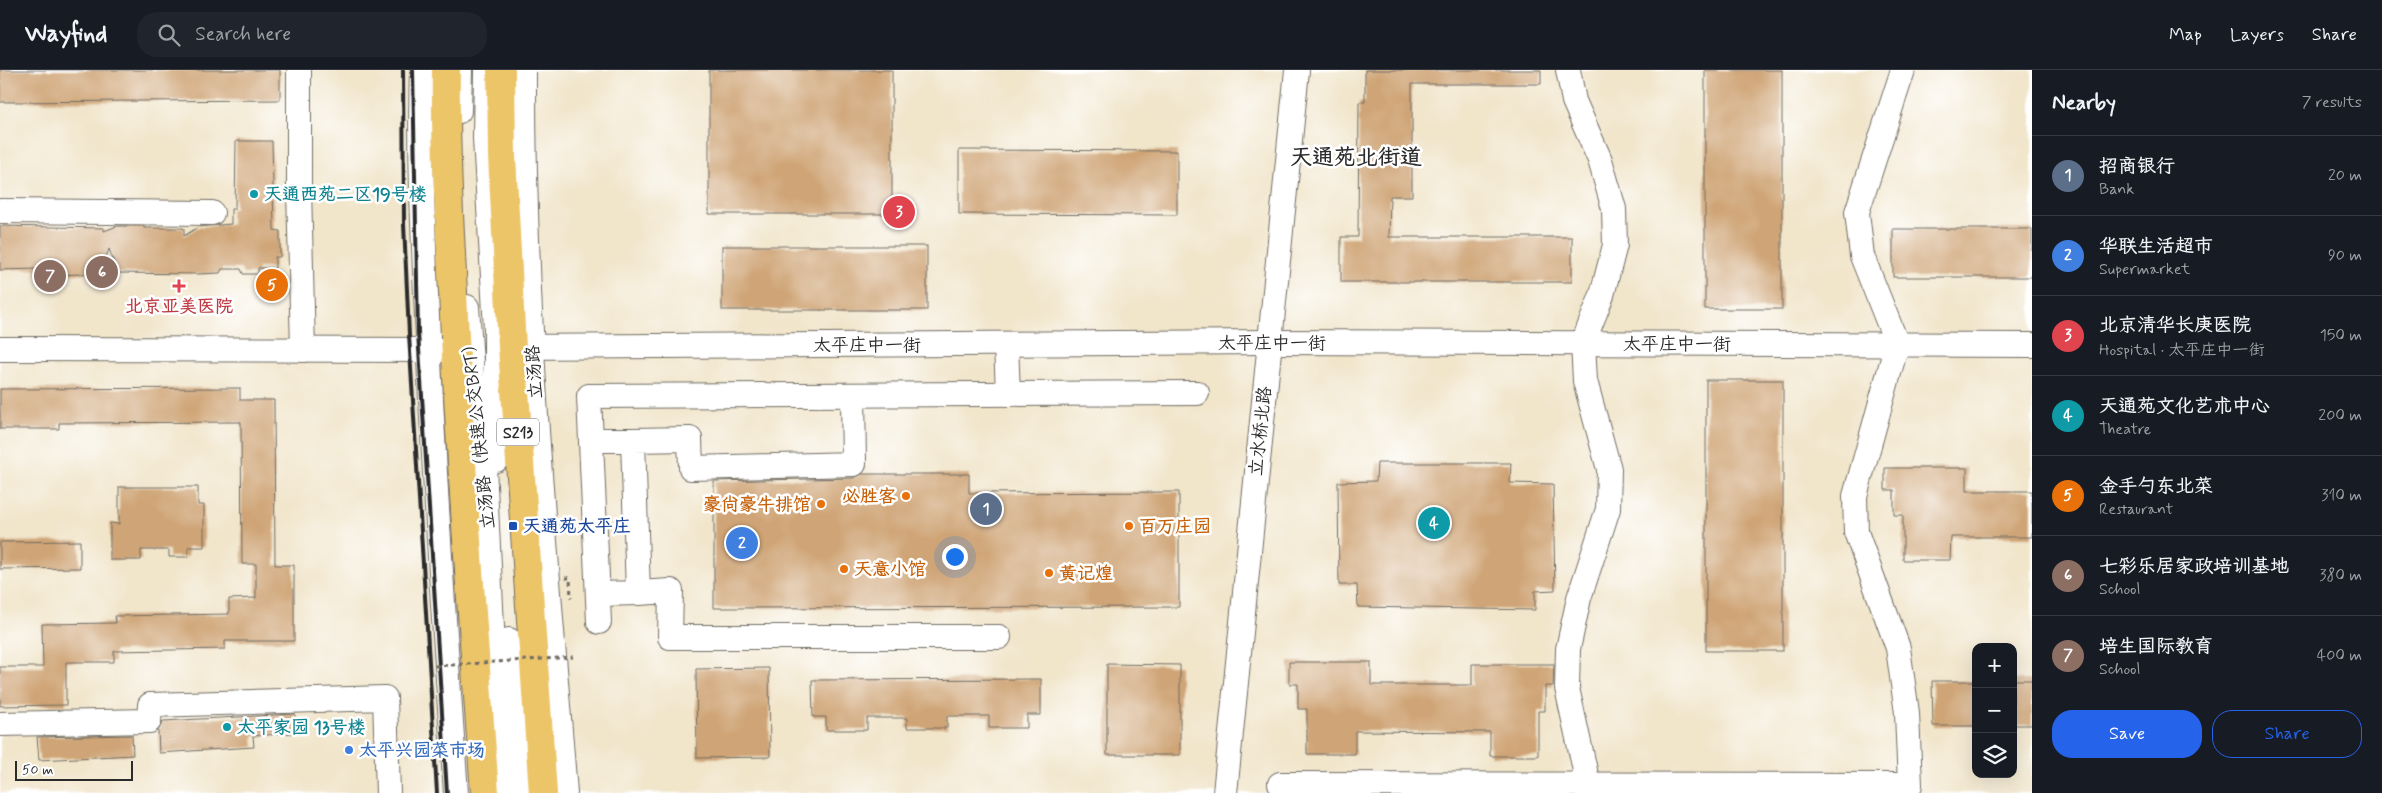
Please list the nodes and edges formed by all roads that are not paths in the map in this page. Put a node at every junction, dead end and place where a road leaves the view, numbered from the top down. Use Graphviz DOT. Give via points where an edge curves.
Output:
graph roads {
  1 [pos="299,70"];
  2 [pos="422,70"];
  3 [pos="446,70"];
  4 [pos="460,70"];
  5 [pos="486,70"];
  6 [pos="501,70"];
  7 [pos="524,70"];
  8 [pos="1297,70"];
  9 [pos="1568,70"];
  10 [pos="1903,70"];
  11 [pos="0,210"];
  12 [pos="212,212"];
  13 [pos="1268,342"];
  14 [pos="1583,343"];
  15 [pos="1006,344"];
  16 [pos="1897,344"];
  17 [pos="2032,345"];
  18 [pos="522,347"];
  19 [pos="0,349"];
  20 [pos="303,350"];
  21 [pos="442,350"];
  22 [pos="1008,394"];
  23 [pos="1198,394"];
  24 [pos="853,395"];
  25 [pos="591,440"];
  26 [pos="632,440"];
  27 [pos="638,593"];
  28 [pos="598,594"];
  29 [pos="599,622"];
  30 [pos="998,637"];
  31 [pos="0,724"];
  32 [pos="1280,784"];
  33 [pos="1588,784"];
  34 [pos="388,793"];
  35 [pos="456,793"];
  36 [pos="485,793"];
  37 [pos="504,793"];
  38 [pos="522,793"];
  39 [pos="543,793"];
  40 [pos="565,793"];
  41 [pos="1224,793"];
  1 -- 20 [label="street"];
  2 -- 21 [label="street" via="421,119"];
  3 -- 21 [label="main road"];
  4 -- 37 [label="street, 立汤路（快速公交BRT）" via="459,134 468,322 484,466"];
  5 -- 38 [label="street, 立汤路（快速公交BRT）" via="486,138 496,329 496,462"];
  6 -- 18 [label="main road, 立汤路 / S213" via="502,156"];
  7 -- 18 [label="street, 立汤路 / S213"];
  8 -- 13 [label="street, 立水桥北路"];
  9 -- 14 [label="street" via="1574,101 1600,160 1614,209 1615,246 1602,295"];
  10 -- 16 [label="street" via="1857,212 1862,256"];
  11 -- 12 [label="street"];
  13 -- 14 [label="street, 太平庄中一街"];
  13 -- 15 [label="street, 太平庄中一街"];
  13 -- 41 [label="street, 立水桥北路"];
  14 -- 16 [label="street, 太平庄中一街"];
  14 -- 33 [label="street" via="1585,381 1609,469 1608,509 1579,598 1568,650 1566,688"];
  15 -- 18 [label="street, 太平庄中一街"];
  15 -- 22 [label="street"];
  16 -- 17 [label="street, 太平庄中一街"];
  16 -- 33 [label="street" via="1855,496 1856,532 1898,648 1907,713 1910,785"];
  18 -- 39 [label="main road, 立汤路 / S213"];
  18 -- 40 [label="street, 立汤路 / S213"];
  19 -- 20 [label="street"];
  20 -- 21 [label="street"];
  21 -- 35 [label="street" via="440,569"];
  21 -- 36 [label="main road" via="469,577"];
  22 -- 23 [label="street"];
  22 -- 24 [label="street"];
  24 -- 25 [label="street" via="589,396"];
  24 -- 26 [label="street" via="854,464 691,468 690,439"];
  25 -- 26 [label="street"];
  25 -- 28 [label="street"];
  26 -- 27 [label="street"];
  27 -- 28 [label="street"];
  27 -- 30 [label="street" via="671,591 670,637"];
  28 -- 29 [label="street"];
  31 -- 34 [label="street" via="149,721 150,706 385,698"];
  32 -- 33 [label="street"];
}
